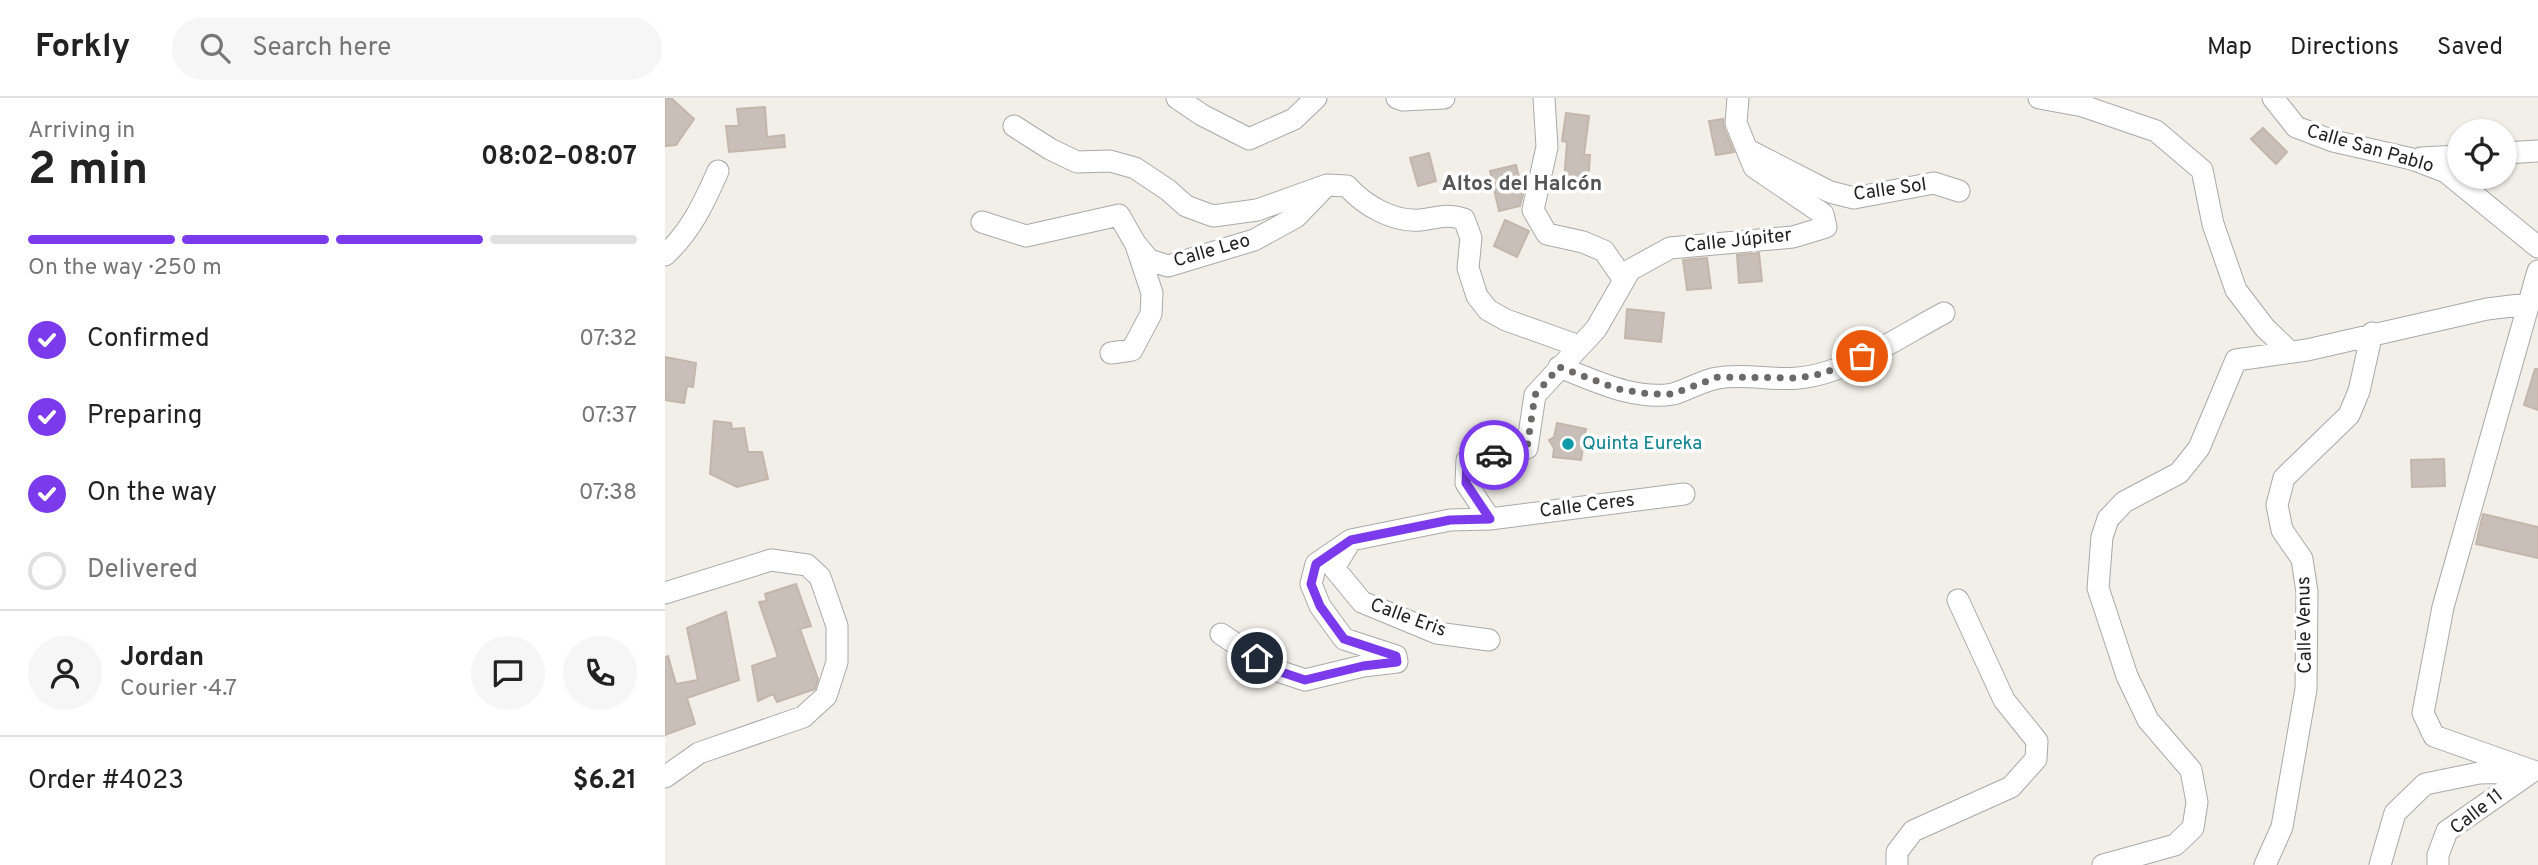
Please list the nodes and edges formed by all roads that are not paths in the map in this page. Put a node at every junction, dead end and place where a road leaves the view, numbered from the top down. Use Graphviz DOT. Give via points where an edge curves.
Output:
graph roads {
  1 [pos="1177,98"];
  2 [pos="1316,98"];
  3 [pos="1397,98"];
  4 [pos="1444,98"];
  5 [pos="1543,98"];
  6 [pos="1738,98"];
  7 [pos="2039,98"];
  8 [pos="2273,98"];
  9 [pos="1014,126"];
  10 [pos="1747,150"];
  11 [pos="2538,151"];
  12 [pos="2517,152"];
  13 [pos="2447,157"];
  14 [pos="2412,159"];
  15 [pos="718,171"];
  16 [pos="1327,185"];
  17 [pos="1959,191"];
  18 [pos="982,222"];
  19 [pos="1135,243"];
  20 [pos="2538,247"];
  21 [pos="665,255"];
  22 [pos="2538,271"];
  23 [pos="1625,280"];
  24 [pos="2528,304"];
  25 [pos="1944,313"];
  26 [pos="2372,334"];
  27 [pos="1579,346"];
  28 [pos="2290,352"];
  29 [pos="1111,353"];
  30 [pos="1559,367"];
  31 [pos="1684,494"];
  32 [pos="1490,519"];
  33 [pos="1351,540"];
  34 [pos="665,593"];
  35 [pos="1958,600"];
  36 [pos="1221,634"];
  37 [pos="1489,640"];
  38 [pos="2535,771"];
  39 [pos="665,777"];
  40 [pos="1897,865"];
  41 [pos="2103,865"];
  42 [pos="2265,865"];
  43 [pos="2380,865"];
  44 [pos="2438,865"];
  1 -- 2 [label="street" via="1249,139 1294,119"];
  3 -- 4 [label="street"];
  5 -- 23 [label="street" via="1547,147 1533,210 1547,234 1604,251"];
  6 -- 10 [label="street, Calle Júpiter" via="1737,123"];
  7 -- 28 [label="street" via="2083,106 2156,131 2202,170 2213,224 2236,289"];
  8 -- 14 [label="street, Calle San Pablo" via="2295,127"];
  9 -- 16 [label="street" via="1077,162 1110,161 1135,168 1186,206 1213,216 1257,210"];
  10 -- 17 [label="street, Calle Sol" via="1830,192 1854,198 1934,183"];
  10 -- 23 [label="street, Calle Júpiter" via="1754,167 1823,214 1826,227 1793,237 1670,248 1630,270"];
  11 -- 12 [label="street"];
  13 -- 14 [label="street"];
  14 -- 20 [label="street, Calle San Pablo" via="2446,172"];
  15 -- 21 [label="street" via="682,239"];
  16 -- 19 [label="street, Calle Leo" via="1296,217 1242,244 1168,266 1149,260"];
  16 -- 27 [label="street" via="1347,186 1358,198 1396,219 1448,214 1464,219 1471,238 1468,268 1477,296 1488,310"];
  18 -- 19 [label="street, Calle Leo" via="1025,236 1119,215"];
  19 -- 29 [label="street" via="1152,293 1151,314 1132,351"];
  22 -- 24 [label="street"];
  23 -- 27 [label="street, Calle Júpiter" via="1596,329"];
  24 -- 26 [label="street"];
  24 -- 38 [label="street" via="2443,607 2423,713 2434,736"];
  25 -- 30 [label="street" via="1825,373 1799,378 1718,377 1672,394 1650,394 1618,389"];
  26 -- 28 [label="street"];
  26 -- 42 [label="street, Calle Venus" via="2360,391 2349,415 2284,478 2277,505 2282,530 2302,559 2308,592 2306,690 2282,827"];
  27 -- 30 [label="street, Calle Júpiter"];
  28 -- 41 [label="street" via="2236,360 2199,448 2179,473 2124,502 2108,519 2098,588 2127,676 2148,720 2192,770 2197,802 2193,828 2175,845"];
  30 -- 32 [label="street, Calle Júpiter" via="1535,395 1527,448 1467,460 1466,483"];
  31 -- 32 [label="street, Calle Ceres"];
  32 -- 33 [label="street" via="1450,520"];
  33 -- 36 [label="street" via="1316,564 1311,584 1320,606 1344,639 1396,656 1397,662 1305,680 1275,670"];
  33 -- 37 [label="street, Calle Eris" via="1334,568 1362,601 1437,633"];
  34 -- 39 [label="street" via="771,560 807,565 820,577 837,626 837,662 826,696 803,717 699,753"];
  35 -- 40 [label="street" via="2004,700 2037,741 2036,759 2011,788 1913,831 1898,852"];
  38 -- 43 [label="street" via="2479,773 2425,784 2395,813"];
  38 -- 44 [label="street, Calle 11" via="2447,831"];
}
